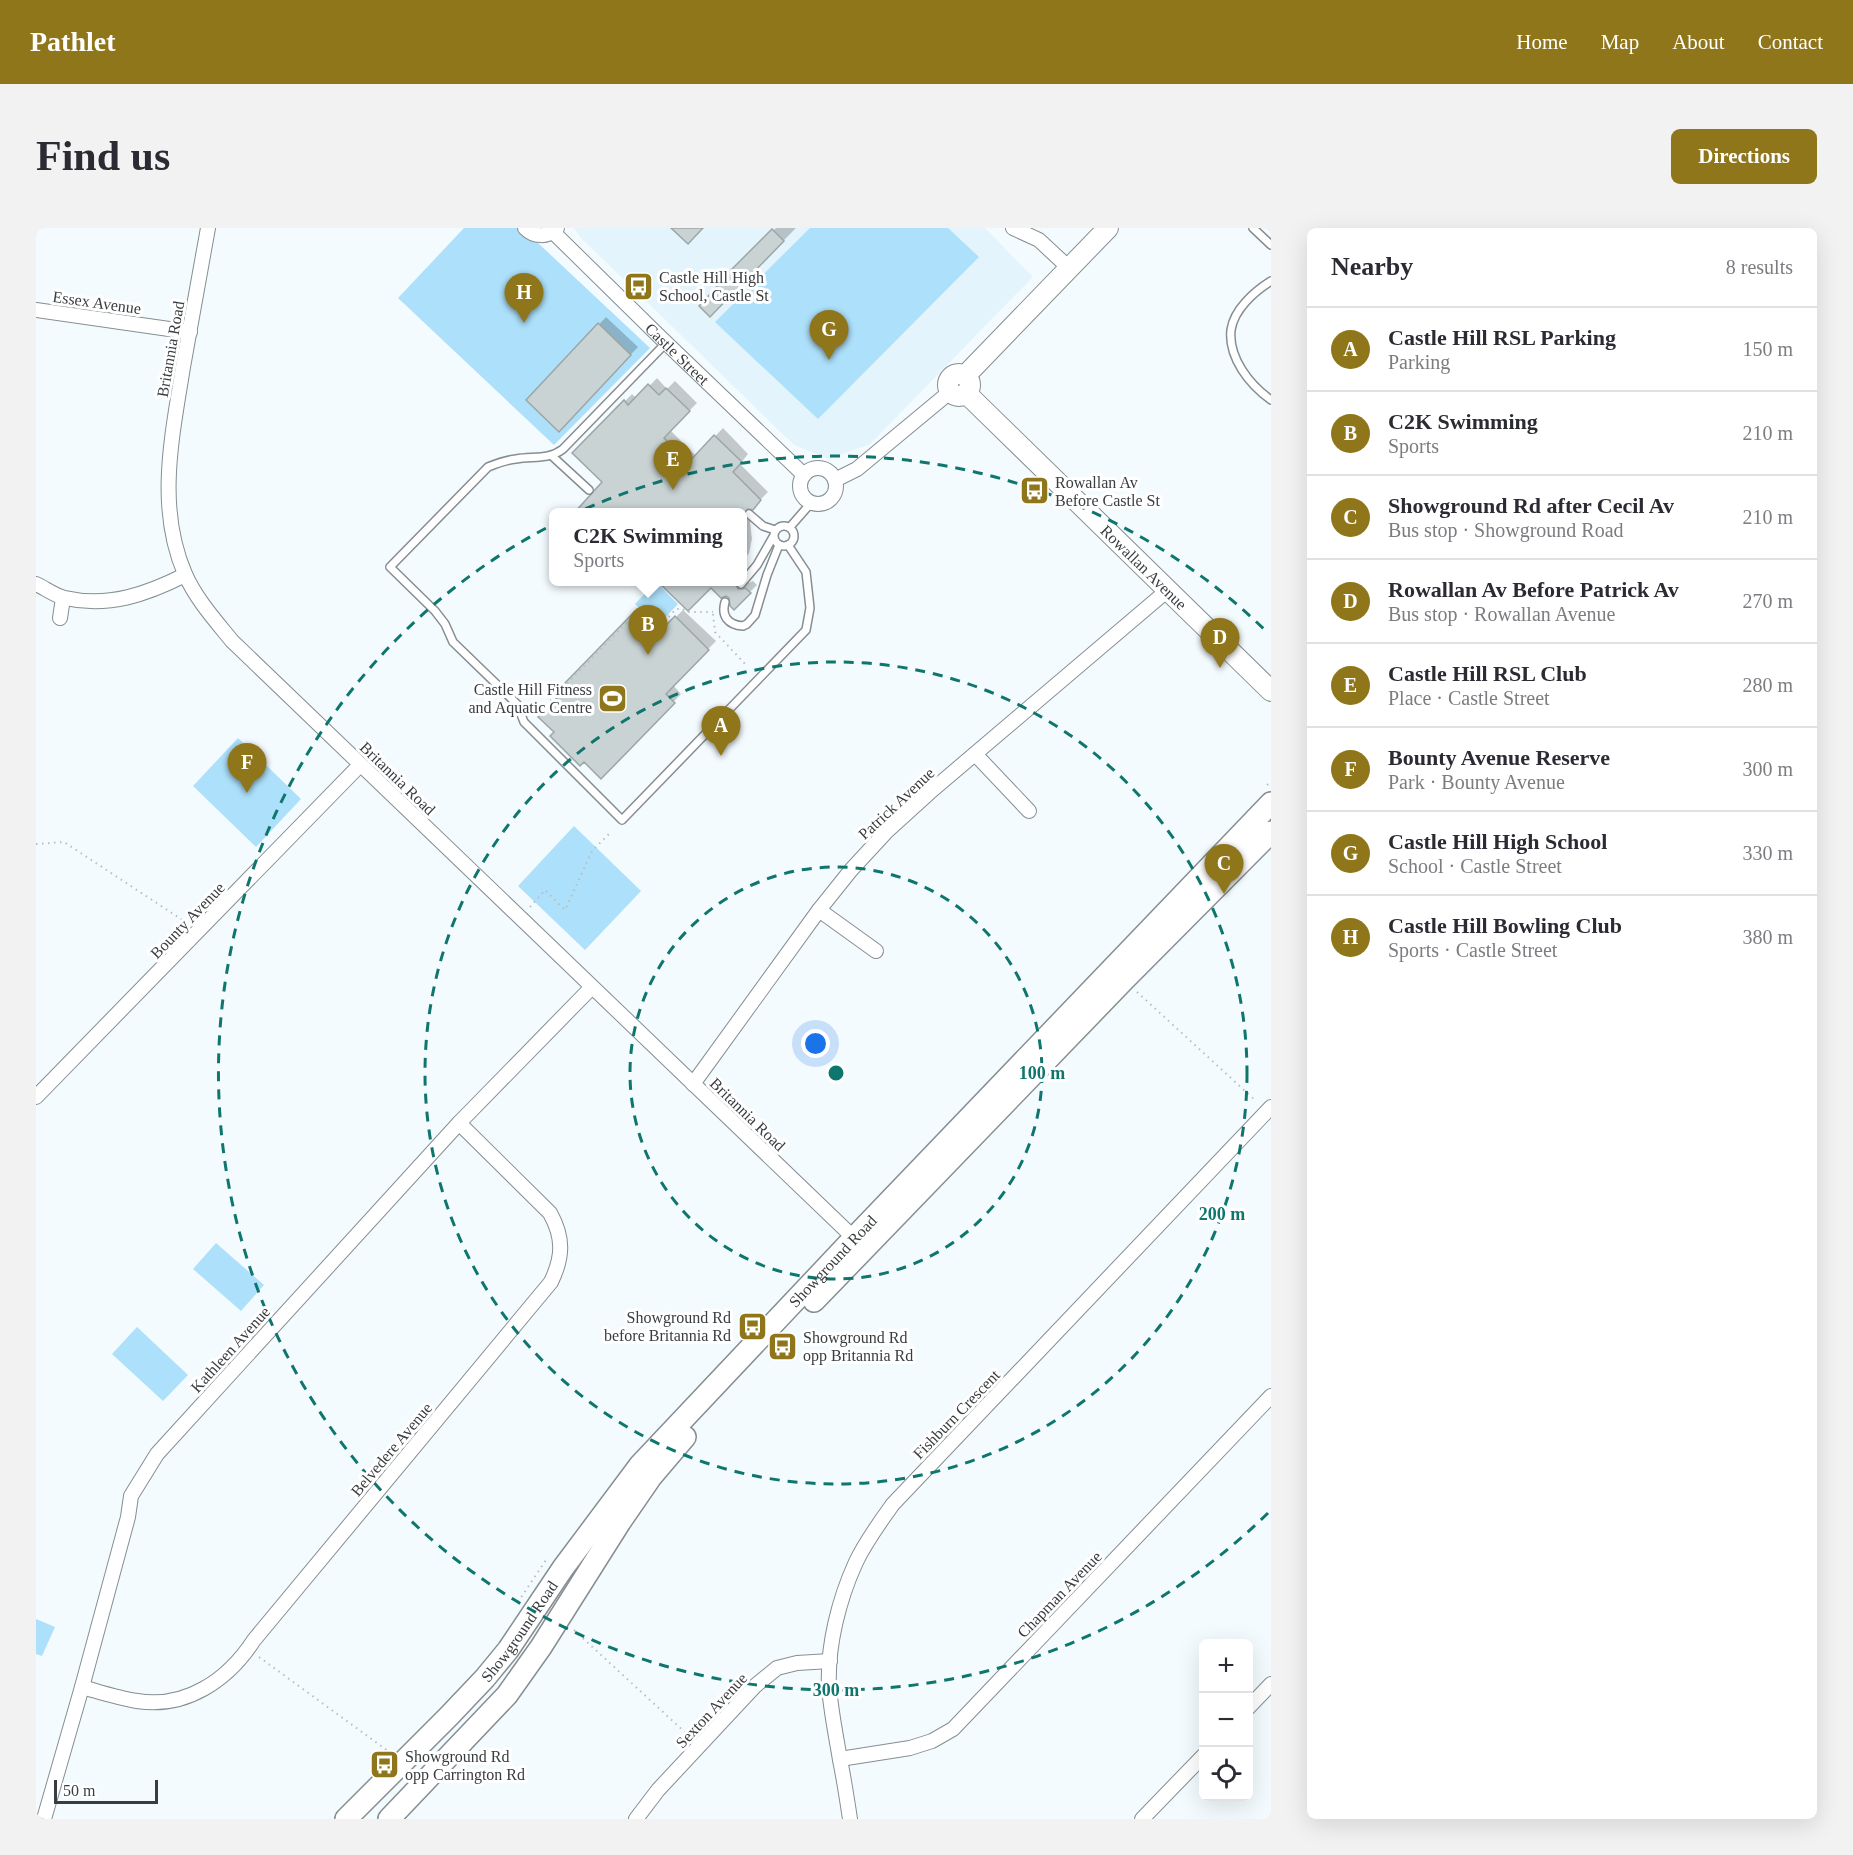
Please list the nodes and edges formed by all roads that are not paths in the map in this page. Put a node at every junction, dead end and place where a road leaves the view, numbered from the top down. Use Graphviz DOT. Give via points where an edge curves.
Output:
graph roads {
  1 [pos="208,228"];
  2 [pos="525,228"];
  3 [pos="1013,228"];
  4 [pos="1108,228"];
  5 [pos="1253,228"];
  6 [pos="555,230"];
  7 [pos="1271,244"];
  8 [pos="1069,268"];
  9 [pos="1271,281"];
  10 [pos="36,310"];
  11 [pos="190,332"];
  12 [pos="666,343"];
  13 [pos="961,387"];
  14 [pos="1271,400"];
  15 [pos="552,456"];
  16 [pos="804,475"];
  17 [pos="836,480"];
  18 [pos="589,490"];
  19 [pos="811,503"];
  20 [pos="749,514"];
  21 [pos="790,527"];
  22 [pos="774,533"];
  23 [pos="779,545"];
  24 [pos="788,545"];
  25 [pos="185,575"];
  26 [pos="747,577"];
  27 [pos="36,584"];
  28 [pos="1169,590"];
  29 [pos="63,598"];
  30 [pos="725,602"];
  31 [pos="60,618"];
  32 [pos="1271,691"];
  33 [pos="975,754"];
  34 [pos="360,765"];
  35 [pos="1271,803"];
  36 [pos="1029,811"];
  37 [pos="1271,831"];
  38 [pos="819,910"];
  39 [pos="876,951"];
  40 [pos="592,987"];
  41 [pos="693,1084"];
  42 [pos="36,1097"];
  43 [pos="1269,1109"];
  44 [pos="459,1123"];
  45 [pos="854,1238"];
  46 [pos="1271,1396"];
  47 [pos="830,1661"];
  48 [pos="1271,1684"];
  49 [pos="82,1687"];
  50 [pos="1253,1703"];
  51 [pos="840,1759"];
  52 [pos="1199,1759"];
  53 [pos="44,1819"];
  54 [pos="346,1819"];
  55 [pos="389,1819"];
  56 [pos="636,1819"];
  57 [pos="850,1819"];
  58 [pos="1142,1819"];
  1 -- 11 [label="street, Britannia Road"];
  2 -- 6 [label="street" via="535,235 548,235"];
  3 -- 8 [label="street" via="1039,240"];
  4 -- 8 [label="street"];
  5 -- 7 [label="lane"];
  6 -- 12 [label="street, Castle Street"];
  8 -- 13 [label="street"];
  9 -- 14 [label="lane" via="1257,290 1239,311 1231,330 1235,357 1257,390"];
  10 -- 11 [label="street, Essex Avenue"];
  11 -- 25 [label="street, Britannia Road" via="170,444 168,480 172,529"];
  12 -- 15 [label="lane"];
  12 -- 16 [label="street, Castle Street"];
  13 -- 17 [label="street"];
  13 -- 28 [label="street, Rowallan Avenue"];
  15 -- 18 [label="lane"];
  15 -- 24 [label="lane" via="502,461 488,467 390,567 435,611 453,642 517,704 524,722 622,820 806,630 810,608 806,572"];
  16 -- 17 [label="street" via="821,468"];
  16 -- 19 [label="street" via="801,491"];
  17 -- 19 [label="street" via="834,496 828,502"];
  19 -- 21 [label="lane"];
  20 -- 22 [label="lane"];
  21 -- 22 [label="lane" via="782,525"];
  21 -- 24 [label="lane" via="794,537"];
  22 -- 23 [label="lane"];
  22 -- 26 [label="lane"];
  23 -- 24 [label="lane"];
  23 -- 30 [label="lane" via="751,620 743,626 731,623 723,613"];
  25 -- 29 [label="street" via="147,593 125,598"];
  25 -- 34 [label="street, Britannia Road" via="232,641"];
  27 -- 29 [label="street"];
  28 -- 32 [label="street, Rowallan Avenue"];
  28 -- 33 [label="street, Patrick Avenue"];
  29 -- 31 [label="street"];
  33 -- 36 [label="street"];
  33 -- 38 [label="street, Patrick Avenue" via="887,831"];
  34 -- 40 [label="street, Britannia Road"];
  34 -- 42 [label="street, Bounty Avenue"];
  35 -- 45 [label="main road, Showground Road"];
  37 -- 55 [label="main road, Showground Road" via="684,1438 620,1522 507,1695"];
  38 -- 39 [label="street"];
  38 -- 41 [label="street, Patrick Avenue"];
  40 -- 41 [label="street, Britannia Road"];
  40 -- 44 [label="street, Kathleen Avenue"];
  41 -- 45 [label="street, Britannia Road"];
  43 -- 47 [label="street, Fishburn Crescent" via="893,1504 856,1562 841,1605"];
  44 -- 49 [label="street, Kathleen Avenue" via="157,1454 131,1496"];
  44 -- 49 [label="street, Belvedere Avenue" via="550,1213 560,1239 558,1268 551,1282 238,1663 208,1687 176,1700 136,1701"];
  45 -- 54 [label="main road, Showground Road" via="640,1465 485,1678"];
  46 -- 51 [label="street, Chapman Avenue" via="953,1729 910,1748"];
  47 -- 51 [label="street, Fishburn Crescent" via="832,1716"];
  47 -- 56 [label="street, Sexton Avenue" via="777,1668 755,1686"];
  48 -- 50 [label="street"];
  49 -- 53 [label="street, Kathleen Avenue"];
  51 -- 57 [label="street, Fishburn Crescent"];
  52 -- 58 [label="street"];
}
